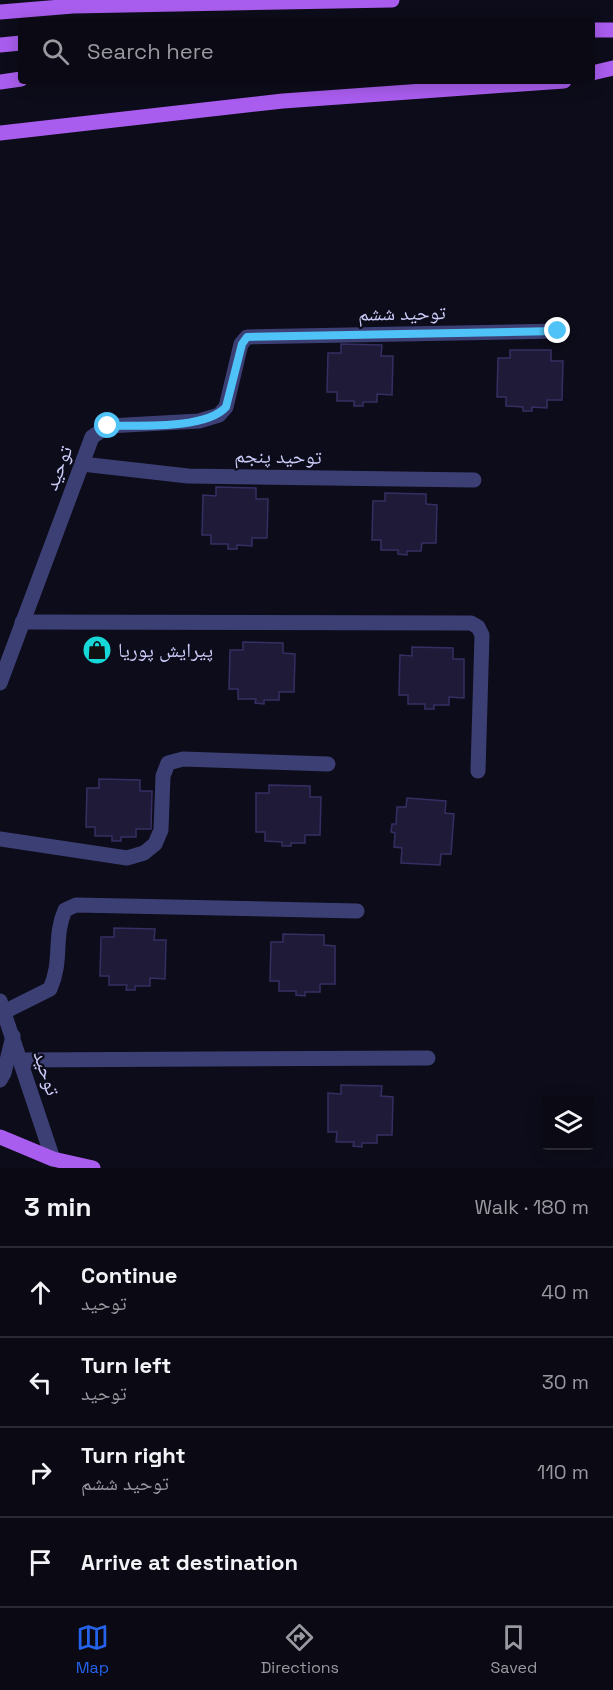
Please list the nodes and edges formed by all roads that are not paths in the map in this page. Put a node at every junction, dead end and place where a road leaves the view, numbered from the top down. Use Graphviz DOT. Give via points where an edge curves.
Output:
graph roads {
  1 [pos="392,0"];
  2 [pos="0,12"];
  3 [pos="595,30"];
  4 [pos="613,30"];
  5 [pos="18,42"];
  6 [pos="0,45"];
  7 [pos="595,65"];
  8 [pos="612,68"];
  9 [pos="595,72"];
  10 [pos="18,79"];
  11 [pos="0,82"];
  12 [pos="522,84"];
  13 [pos="0,133"];
  14 [pos="558,331"];
  15 [pos="247,337"];
  16 [pos="82,464"];
  17 [pos="474,480"];
  18 [pos="21,622"];
  19 [pos="0,683"];
  20 [pos="328,764"];
  21 [pos="478,771"];
  22 [pos="0,840"];
  23 [pos="357,911"];
  24 [pos="2,1007"];
  25 [pos="12,1036"];
  26 [pos="428,1059"];
  27 [pos="21,1060"];
  28 [pos="0,1080"];
  29 [pos="0,1137"];
  30 [pos="53,1164"];
  31 [pos="93,1168"];
  1 -- 2 [label="main road" via="73,6"];
  3 -- 4 [label="main road"];
  5 -- 6 [label="main road"];
  7 -- 8 [label="main road"];
  8 -- 9 [label="main road"];
  10 -- 11 [label="main road"];
  12 -- 13 [label="main road" via="284,101"];
  14 -- 15 [label="street, توحید ششم"];
  15 -- 16 [label="street, توحید" via="226,407 219,415 189,422 108,426 92,437"];
  16 -- 17 [label="street, توحید پنجم" via="188,476"];
  16 -- 18 [label="street, توحید"];
  18 -- 19 [label="street, توحید"];
  18 -- 21 [label="street" via="471,623 482,635"];
  20 -- 22 [label="street" via="183,759 168,763 163,776 161,830 155,844 144,853 127,858"];
  23 -- 24 [label="street" via="76,905 65,910 60,921 58,967 50,989"];
  24 -- 25 [label="street, توحید"];
  25 -- 27 [label="street, توحید"];
  25 -- 28 [label="street"];
  26 -- 27 [label="street"];
  27 -- 30 [label="street, توحید"];
  29 -- 30 [label="main road"];
  30 -- 31 [label="main road"];
}
